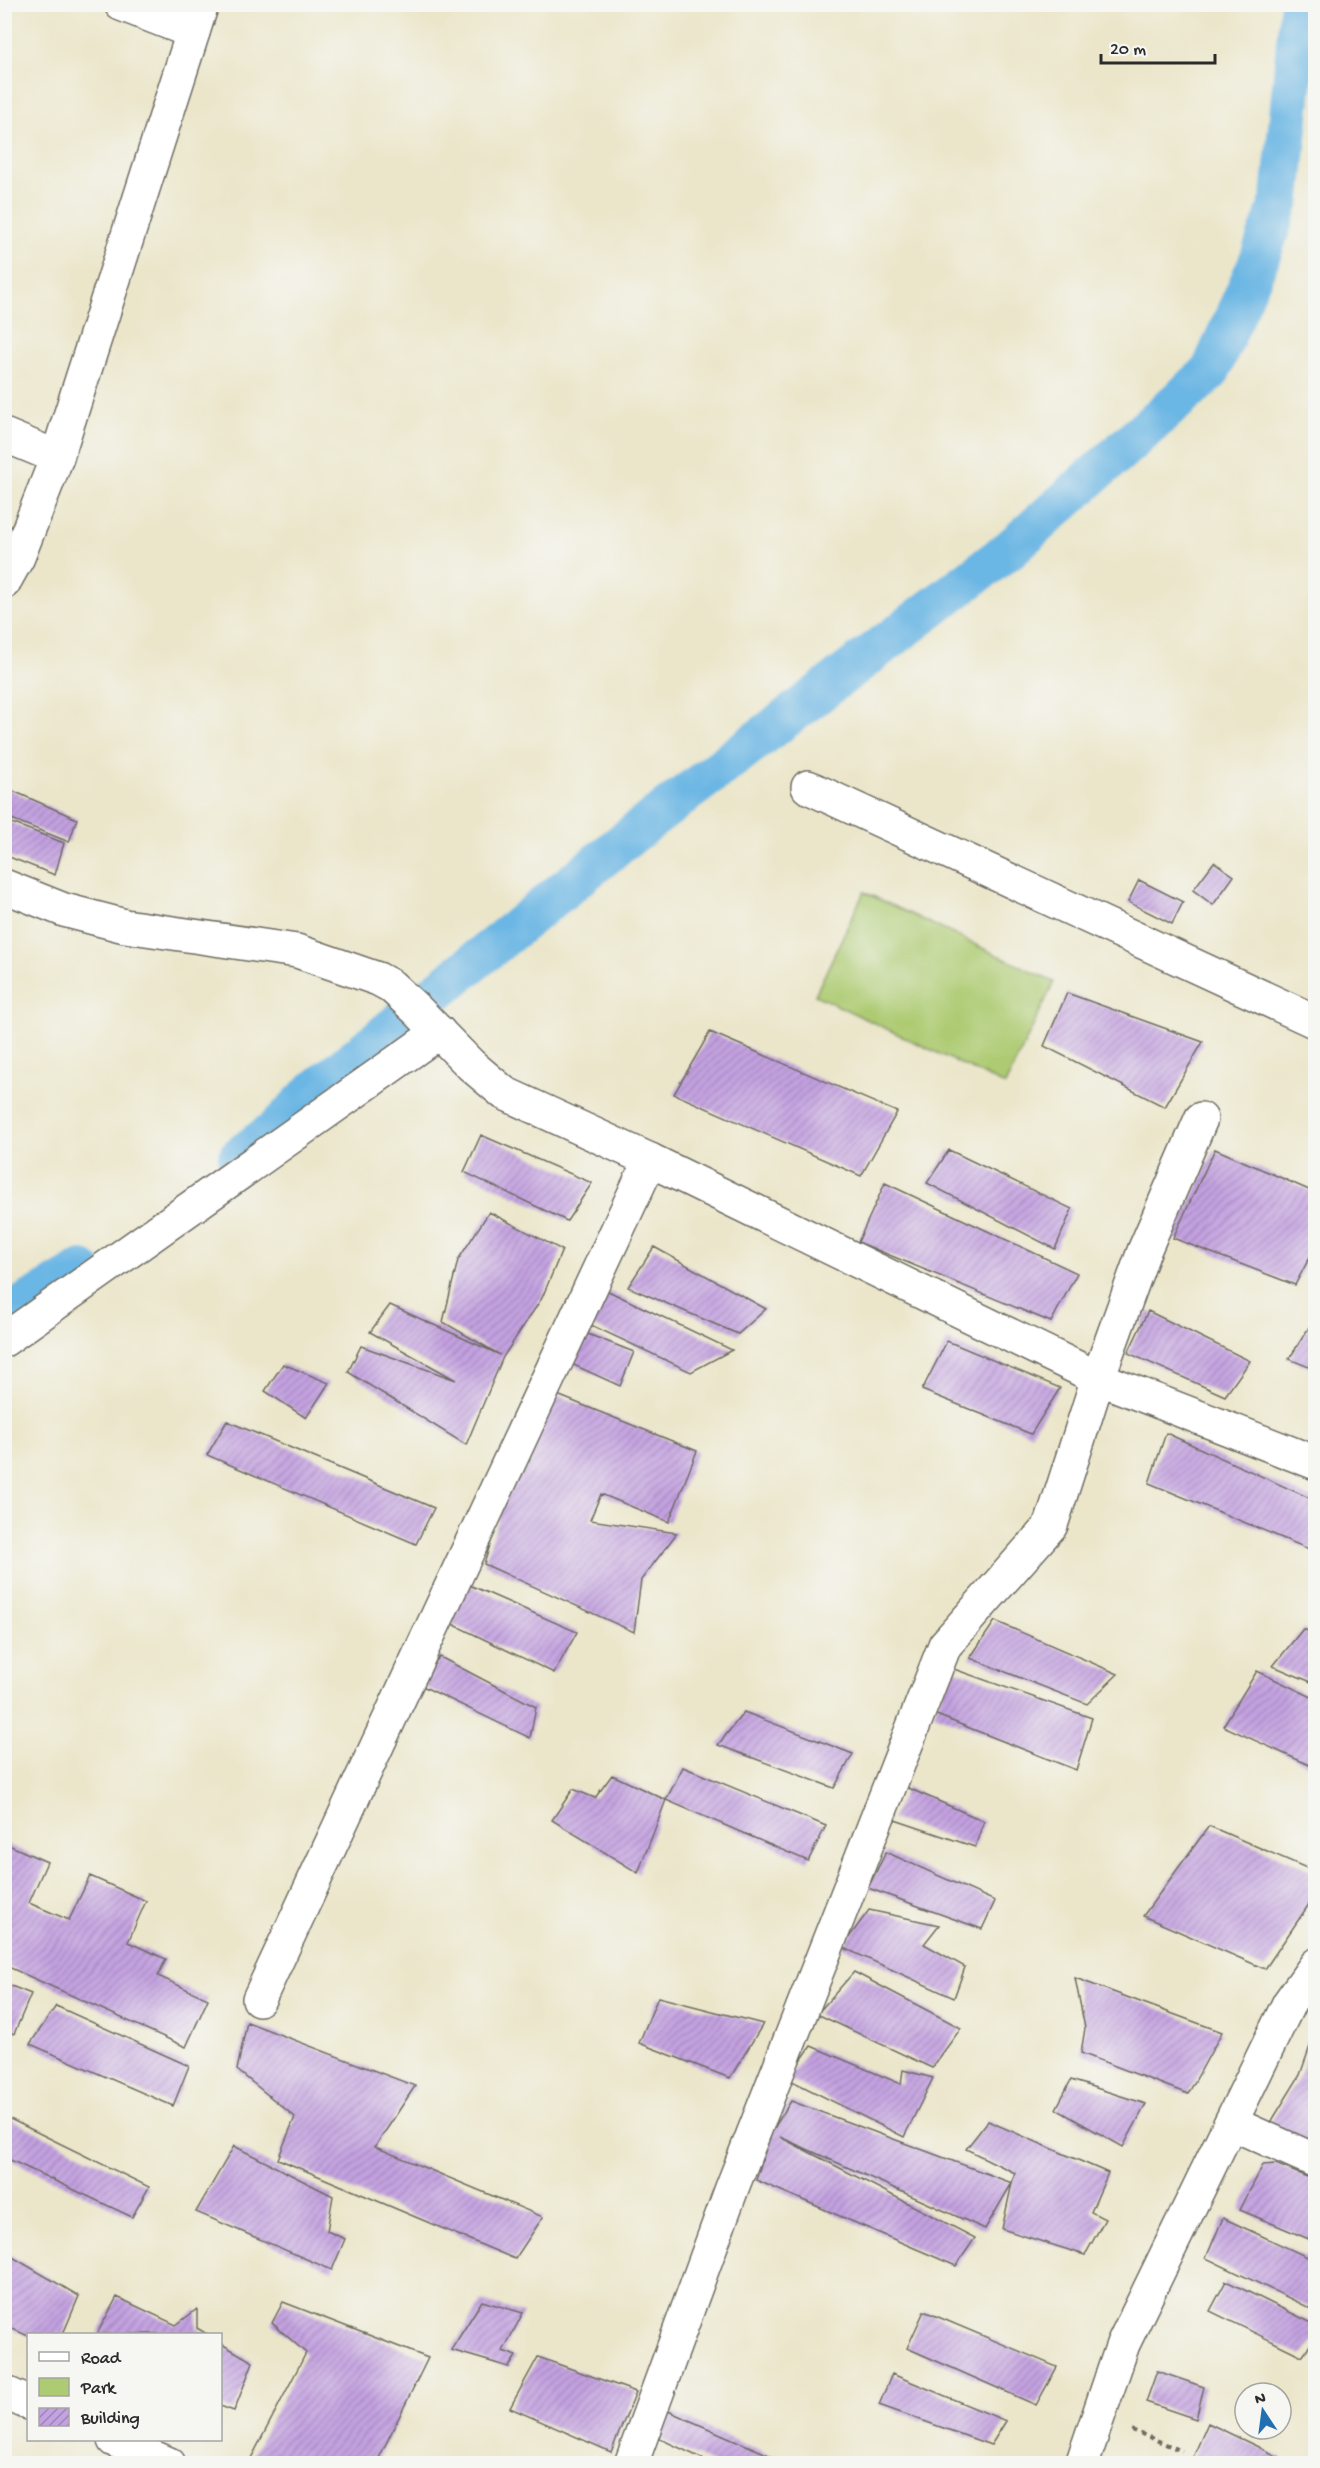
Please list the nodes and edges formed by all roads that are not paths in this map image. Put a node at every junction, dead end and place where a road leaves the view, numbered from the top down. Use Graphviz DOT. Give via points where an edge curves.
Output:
graph roads {
  1 [pos="121,4"];
  2 [pos="197,18"];
  3 [pos="4,435"];
  4 [pos="57,457"];
  5 [pos="4,582"];
  6 [pos="808,787"];
  7 [pos="4,886"];
  8 [pos="428,1021"];
  9 [pos="1316,1022"];
  10 [pos="1202,1119"];
  11 [pos="650,1160"];
  12 [pos="4,1340"];
  13 [pos="1098,1378"];
  14 [pos="1316,1462"];
  15 [pos="1316,1965"];
  16 [pos="259,1999"];
  17 [pos="1231,2123"];
  18 [pos="1316,2161"];
  19 [pos="4,2392"];
  20 [pos="27,2403"];
  21 [pos="119,2441"];
  22 [pos="169,2463"];
  23 [pos="631,2463"];
  24 [pos="1082,2463"];
  1 -- 2 [label="street"];
  2 -- 4 [label="street"];
  3 -- 4 [label="street"];
  4 -- 5 [label="street" via="18,558"];
  6 -- 9 [label="street"];
  7 -- 8 [label="street" via="64,910 125,926 297,951 378,979 391,986"];
  8 -- 11 [label="street" via="504,1094"];
  8 -- 12 [label="street"];
  10 -- 13 [label="street" via="1144,1251"];
  11 -- 13 [label="street"];
  11 -- 16 [label="street"];
  13 -- 14 [label="street"];
  13 -- 23 [label="street" via="1051,1525 945,1645 732,2188"];
  15 -- 17 [label="street" via="1289,2003"];
  17 -- 18 [label="street"];
  17 -- 24 [label="street" via="1123,2344"];
  19 -- 20 [label="street"];
  21 -- 22 [label="street"];
}
